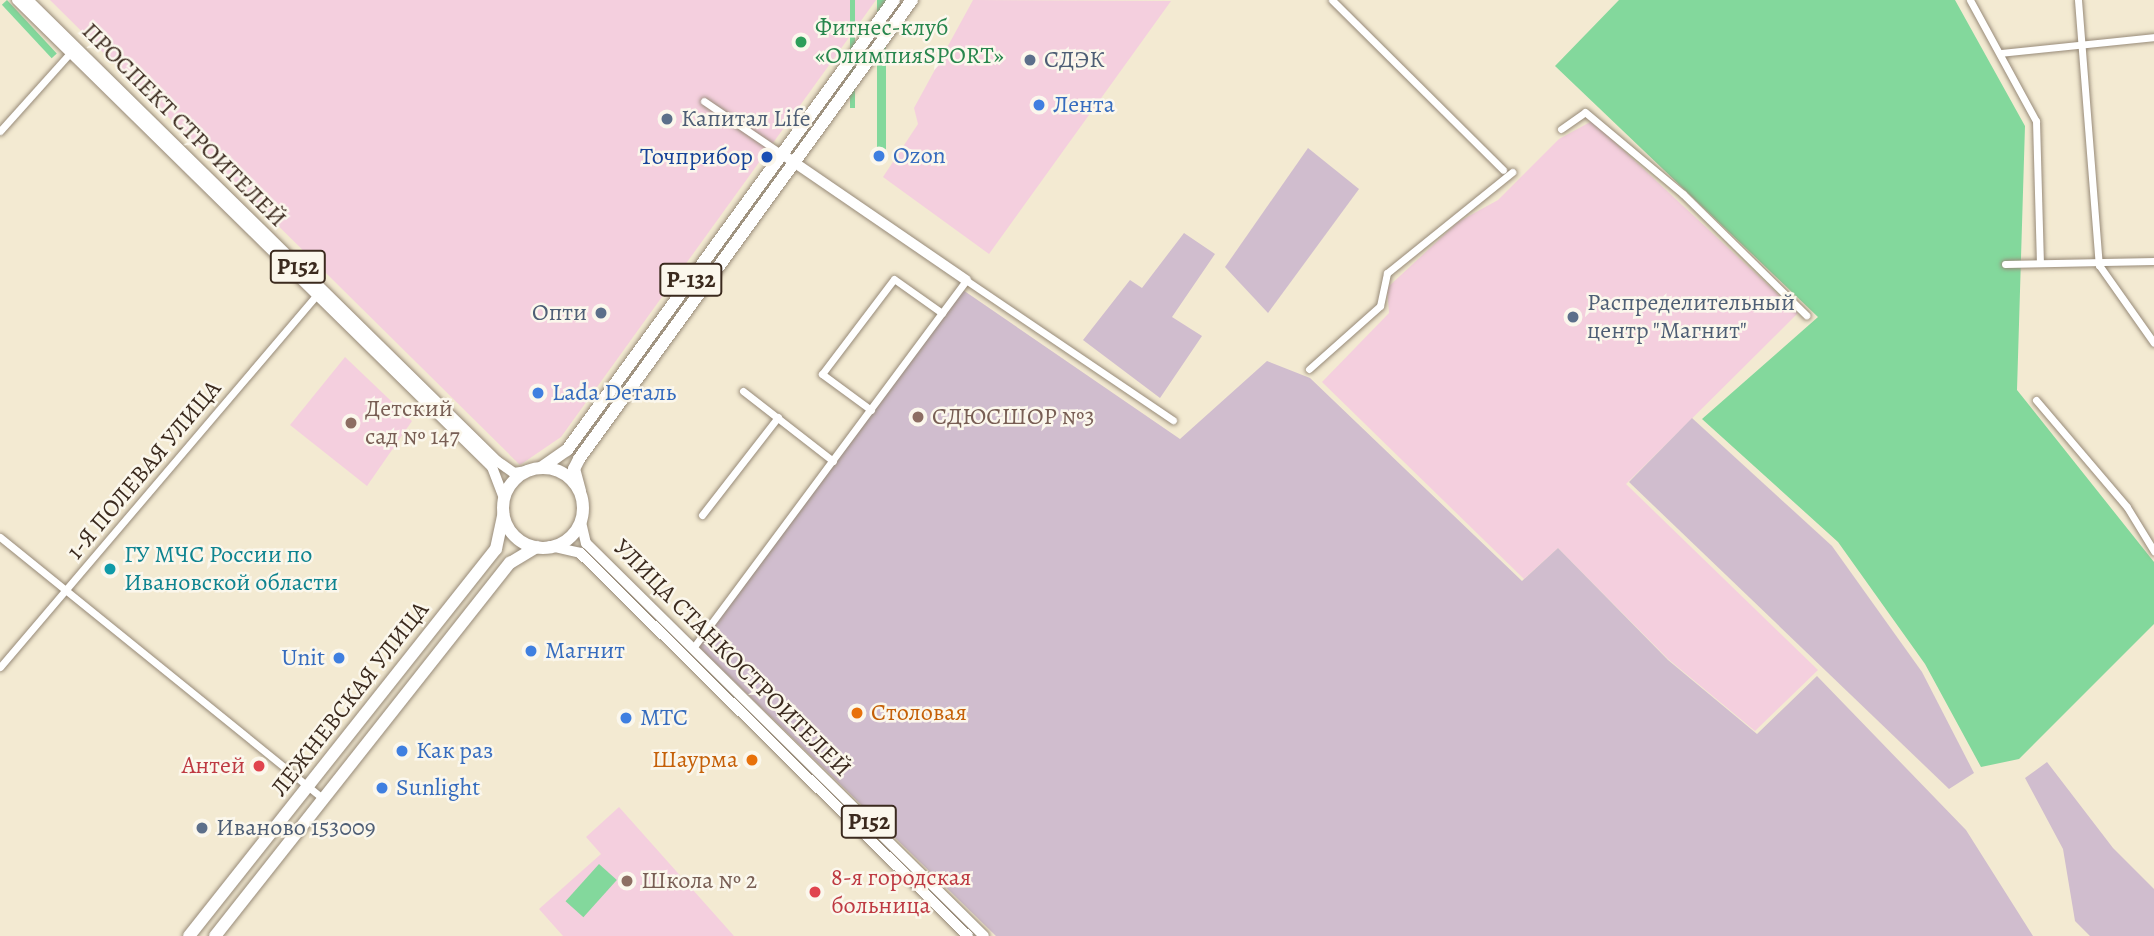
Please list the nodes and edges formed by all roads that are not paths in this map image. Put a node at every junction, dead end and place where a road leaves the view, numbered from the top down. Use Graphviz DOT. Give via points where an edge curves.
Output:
graph roads {
  1 [pos="17,0"];
  2 [pos="28,0"];
  3 [pos="894,0"];
  4 [pos="912,0"];
  5 [pos="1332,0"];
  6 [pos="1970,0"];
  7 [pos="2078,0"];
  8 [pos="2154,37"];
  9 [pos="2082,48"];
  10 [pos="69,54"];
  11 [pos="2000,54"];
  12 [pos="704,101"];
  13 [pos="1561,128"];
  14 [pos="0,131"];
  15 [pos="782,154"];
  16 [pos="796,164"];
  17 [pos="1503,170"];
  18 [pos="1512,173"];
  19 [pos="2154,261"];
  20 [pos="2040,263"];
  21 [pos="2005,264"];
  22 [pos="2099,265"];
  23 [pos="966,279"];
  24 [pos="318,293"];
  25 [pos="942,313"];
  26 [pos="1806,315"];
  27 [pos="2154,342"];
  28 [pos="1309,369"];
  29 [pos="743,391"];
  30 [pos="2036,400"];
  31 [pos="871,411"];
  32 [pos="778,417"];
  33 [pos="1173,420"];
  34 [pos="833,461"];
  35 [pos="541,468"];
  36 [pos="527,471"];
  37 [pos="580,491"];
  38 [pos="504,499"];
  39 [pos="503,515"];
  40 [pos="702,515"];
  41 [pos="581,522"];
  42 [pos="0,537"];
  43 [pos="544,547"];
  44 [pos="2154,551"];
  45 [pos="65,593"];
  46 [pos="693,648"];
  47 [pos="0,667"];
  48 [pos="309,786"];
  49 [pos="325,799"];
  50 [pos="189,936"];
  51 [pos="215,936"];
  52 [pos="968,936"];
  53 [pos="984,936"];
  1 -- 10 [label="main road, ПРОСПЕКТ СТРОИТЕЛЕЙ / Р152"];
  2 -- 24 [label="main road, ПРОСПЕКТ СТРОИТЕЛЕЙ / Р152"];
  3 -- 15 [label="highway, Р-132"];
  4 -- 16 [label="highway, Р-132"];
  5 -- 17 [label="street"];
  6 -- 11 [label="street"];
  7 -- 9 [label="street"];
  8 -- 9 [label="street"];
  9 -- 11 [label="street"];
  9 -- 22 [label="street"];
  10 -- 14 [label="street"];
  10 -- 24 [label="main road, ПРОСПЕКТ СТРОИТЕЛЕЙ / Р152"];
  11 -- 20 [label="street" via="2036,121"];
  12 -- 15 [label="street"];
  13 -- 26 [label="street" via="1586,112 1683,194"];
  15 -- 16 [label="street"];
  15 -- 35 [label="highway, Р-132" via="567,450"];
  16 -- 23 [label="street"];
  16 -- 37 [label="highway, Р-132" via="579,459 574,469"];
  18 -- 28 [label="street" via="1387,273 1380,306"];
  19 -- 22 [label="street"];
  20 -- 21 [label="street"];
  20 -- 22 [label="street"];
  22 -- 27 [label="street"];
  23 -- 25 [label="street"];
  23 -- 33 [label="street"];
  24 -- 36 [label="main road, ПРОСПЕКТ СТРОИТЕЛЕЙ / Р152" via="497,461 514,473"];
  24 -- 38 [label="main road, ПРОСПЕКТ СТРОИТЕЛЕЙ / Р152" via="496,471"];
  24 -- 45 [label="street, 1-Я ПОЛЕВАЯ УЛИЦА"];
  25 -- 31 [label="street"];
  25 -- 31 [label="street" via="894,279 822,374"];
  29 -- 32 [label="street"];
  30 -- 44 [label="street" via="2127,507"];
  31 -- 34 [label="street"];
  32 -- 34 [label="street"];
  32 -- 40 [label="street"];
  34 -- 46 [label="street"];
  35 -- 36 [label="highway"];
  35 -- 37 [label="highway" via="564,474"];
  36 -- 38 [label="highway"];
  37 -- 41 [label="highway"];
  38 -- 39 [label="highway"];
  39 -- 43 [label="highway" via="515,536"];
  39 -- 48 [label="highway, ЛЕЖНЕВСКАЯ УЛИЦА" via="496,550"];
  41 -- 43 [label="highway"];
  41 -- 46 [label="main road, УЛИЦА СТАНКОСТРОИТЕЛЕЙ / Р152" via="584,540"];
  42 -- 45 [label="street"];
  43 -- 49 [label="highway, ЛЕЖНЕВСКАЯ УЛИЦА" via="510,563"];
  43 -- 52 [label="main road, УЛИЦА СТАНКОСТРОИТЕЛЕЙ / Р152" via="580,553"];
  45 -- 47 [label="street, 1-Я ПОЛЕВАЯ УЛИЦА"];
  45 -- 48 [label="street"];
  46 -- 53 [label="main road, УЛИЦА СТАНКОСТРОИТЕЛЕЙ / Р152"];
  48 -- 49 [label="street"];
  48 -- 50 [label="highway, ЛЕЖНЕВСКАЯ УЛИЦА"];
  49 -- 51 [label="highway, ЛЕЖНЕВСКАЯ УЛИЦА"];
}
